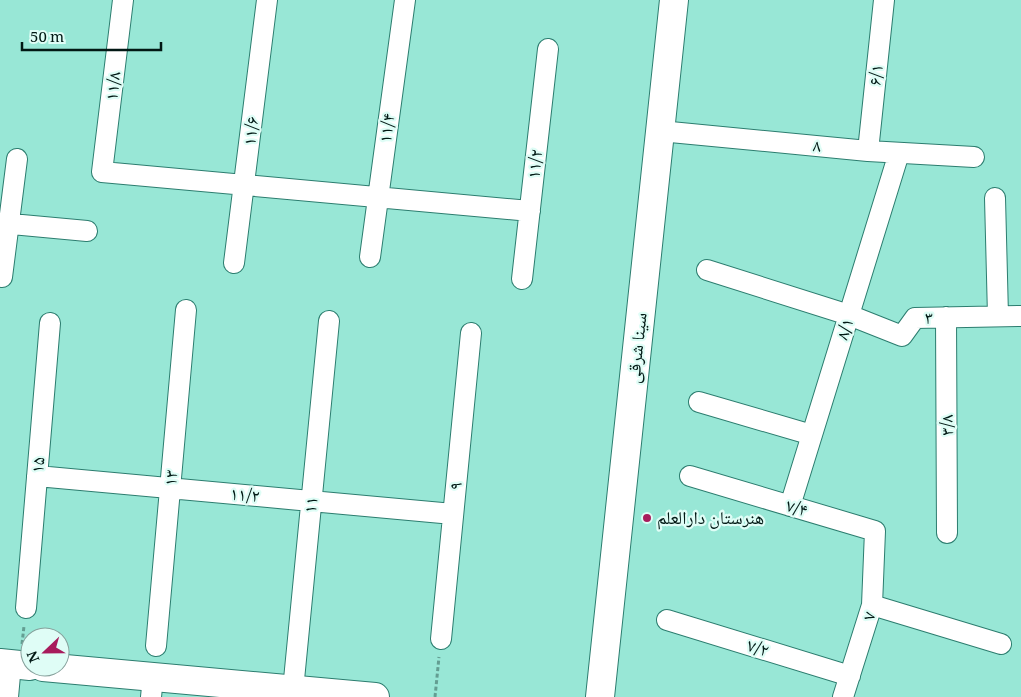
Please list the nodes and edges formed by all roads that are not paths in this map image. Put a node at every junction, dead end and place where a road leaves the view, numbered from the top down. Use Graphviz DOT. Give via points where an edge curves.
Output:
graph roads {
  1 [pos="123,0"];
  2 [pos="267,0"];
  3 [pos="405,0"];
  4 [pos="674,0"];
  5 [pos="884,0"];
  6 [pos="548,49"];
  7 [pos="660,131"];
  8 [pos="868,151"];
  9 [pos="899,152"];
  10 [pos="974,157"];
  11 [pos="17,159"];
  12 [pos="244,185"];
  13 [pos="378,198"];
  14 [pos="995,198"];
  15 [pos="530,211"];
  16 [pos="4,223"];
  17 [pos="87,231"];
  18 [pos="370,257"];
  19 [pos="234,262"];
  20 [pos="707,270"];
  21 [pos="2,277"];
  22 [pos="522,279"];
  23 [pos="186,310"];
  24 [pos="849,315"];
  25 [pos="998,316"];
  26 [pos="1021,316"];
  27 [pos="946,317"];
  28 [pos="329,321"];
  29 [pos="50,323"];
  30 [pos="470,333"];
  31 [pos="699,402"];
  32 [pos="812,435"];
  33 [pos="37,476"];
  34 [pos="690,476"];
  35 [pos="170,488"];
  36 [pos="311,501"];
  37 [pos="790,506"];
  38 [pos="453,514"];
  39 [pos="875,531"];
  40 [pos="947,534"];
  41 [pos="872,605"];
  42 [pos="26,608"];
  43 [pos="667,620"];
  44 [pos="441,639"];
  45 [pos="1000,644"];
  46 [pos="156,646"];
  47 [pos="20,667"];
  48 [pos="70,673"];
  49 [pos="850,676"];
  50 [pos="152,687"];
  51 [pos="293,690"];
  52 [pos="8,697"];
  53 [pos="375,697"];
  54 [pos="600,697"];
  55 [pos="843,697"];
  1 -- 12 [label="street, ۱۱/۸" via="102,172"];
  2 -- 12 [label="street, ۱۱/۶"];
  3 -- 13 [label="street, ۱۱/۴"];
  4 -- 7 [label="street, سینا شرقی"];
  5 -- 8 [label="street, ۶/۱"];
  6 -- 15 [label="street, ۱۱/۲"];
  7 -- 8 [label="street, ۸"];
  7 -- 54 [label="street, سینا شرقی"];
  8 -- 9 [label="street, ۸"];
  9 -- 10 [label="street, ۸"];
  9 -- 24 [label="street, ۸/۱"];
  11 -- 16 [label="street"];
  12 -- 13 [label="street"];
  12 -- 19 [label="street, ۱۱/۶"];
  13 -- 15 [label="street"];
  13 -- 18 [label="street, ۱۱/۴"];
  14 -- 25 [label="street"];
  15 -- 22 [label="street, ۱۱/۲"];
  16 -- 17 [label="street"];
  16 -- 21 [label="street"];
  20 -- 24 [label="street"];
  23 -- 35 [label="street, ۱۳"];
  24 -- 27 [label="street, ۳" via="902,336 916,318"];
  24 -- 32 [label="street, ۸/۱"];
  25 -- 26 [label="street, ۳"];
  25 -- 27 [label="street, ۳"];
  27 -- 40 [label="street, ۳/۸"];
  28 -- 36 [label="street, ۱۱"];
  29 -- 33 [label="street, ۱۵"];
  30 -- 38 [label="street, ۹"];
  31 -- 32 [label="street"];
  32 -- 37 [label="street, ۸/۱"];
  33 -- 35 [label="street, ۱۱/۲"];
  33 -- 42 [label="street, ۱۵"];
  34 -- 37 [label="street, ۷/۴"];
  35 -- 36 [label="street, ۱۱/۲"];
  35 -- 46 [label="street, ۱۳"];
  36 -- 38 [label="street, ۱۱/۲"];
  36 -- 51 [label="street, ۱۱"];
  37 -- 39 [label="street, ۷/۴"];
  38 -- 44 [label="street, ۹"];
  39 -- 41 [label="street, ۷"];
  41 -- 45 [label="street"];
  41 -- 49 [label="street, ۷"];
  43 -- 49 [label="street, ۷/۲"];
  47 -- 52 [label="street"];
  48 -- 50 [label="street"];
  49 -- 55 [label="street, ۷"];
  50 -- 51 [label="street"];
  51 -- 53 [label="street"];
}
